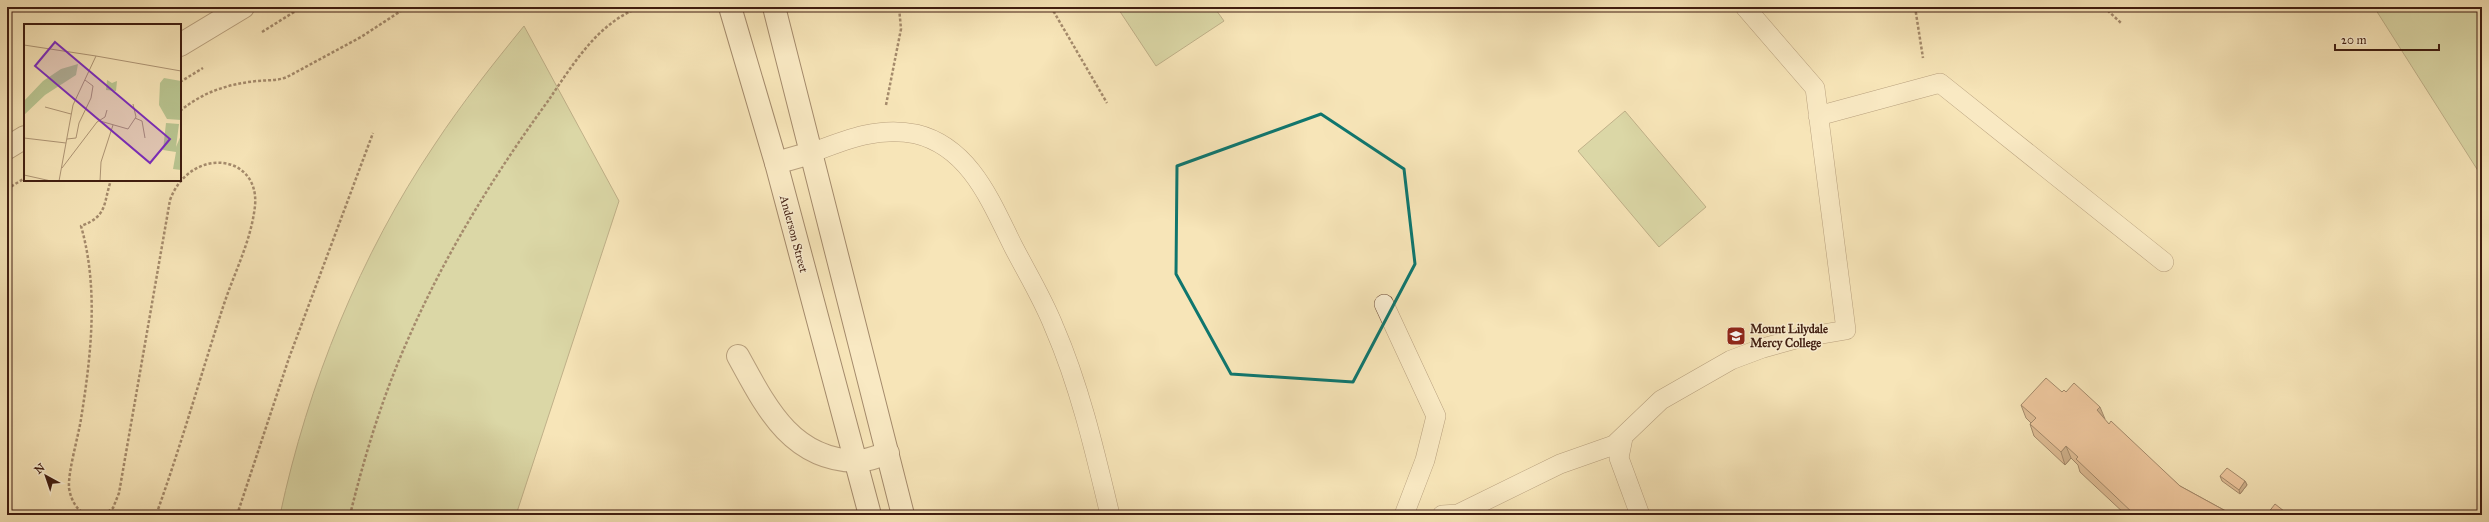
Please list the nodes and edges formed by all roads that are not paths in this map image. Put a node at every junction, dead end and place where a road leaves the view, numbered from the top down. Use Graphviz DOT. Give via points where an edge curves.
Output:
graph roads {
  1 [pos="243,7"];
  2 [pos="730,7"];
  3 [pos="774,7"];
  4 [pos="1745,7"];
  5 [pos="181,44"];
  6 [pos="1818,116"];
  7 [pos="24,138"];
  8 [pos="7,148"];
  9 [pos="811,153"];
  10 [pos="776,163"];
  11 [pos="2164,262"];
  12 [pos="1384,304"];
  13 [pos="738,356"];
  14 [pos="1623,438"];
  15 [pos="888,453"];
  16 [pos="856,461"];
  17 [pos="870,515"];
  18 [pos="903,515"];
  19 [pos="1110,515"];
  20 [pos="1404,515"];
  21 [pos="1442,515"];
  22 [pos="1640,515"];
  1 -- 5 [label="main road"];
  2 -- 10 [label="main road, Anderson Street"];
  3 -- 9 [label="main road"];
  4 -- 6 [label="lane" via="1814,88"];
  6 -- 11 [label="lane" via="1940,83"];
  6 -- 14 [label="lane" via="1846,330 1799,338 1731,360 1661,400"];
  7 -- 8 [label="main road"];
  9 -- 10 [label="main road"];
  9 -- 15 [label="main road"];
  9 -- 19 [label="lane" via="863,134 897,131 917,135 937,144 962,161 980,184 1054,327 1080,401"];
  10 -- 16 [label="main road, Anderson Street"];
  12 -- 20 [label="lane" via="1436,416 1425,460"];
  13 -- 16 [label="main road" via="765,404 790,437 822,456"];
  14 -- 21 [label="lane" via="1614,445 1540,473 1458,514"];
  14 -- 22 [label="lane" via="1619,458"];
  15 -- 16 [label="main road"];
  15 -- 18 [label="main road"];
  16 -- 17 [label="main road, Anderson Street"];
}
